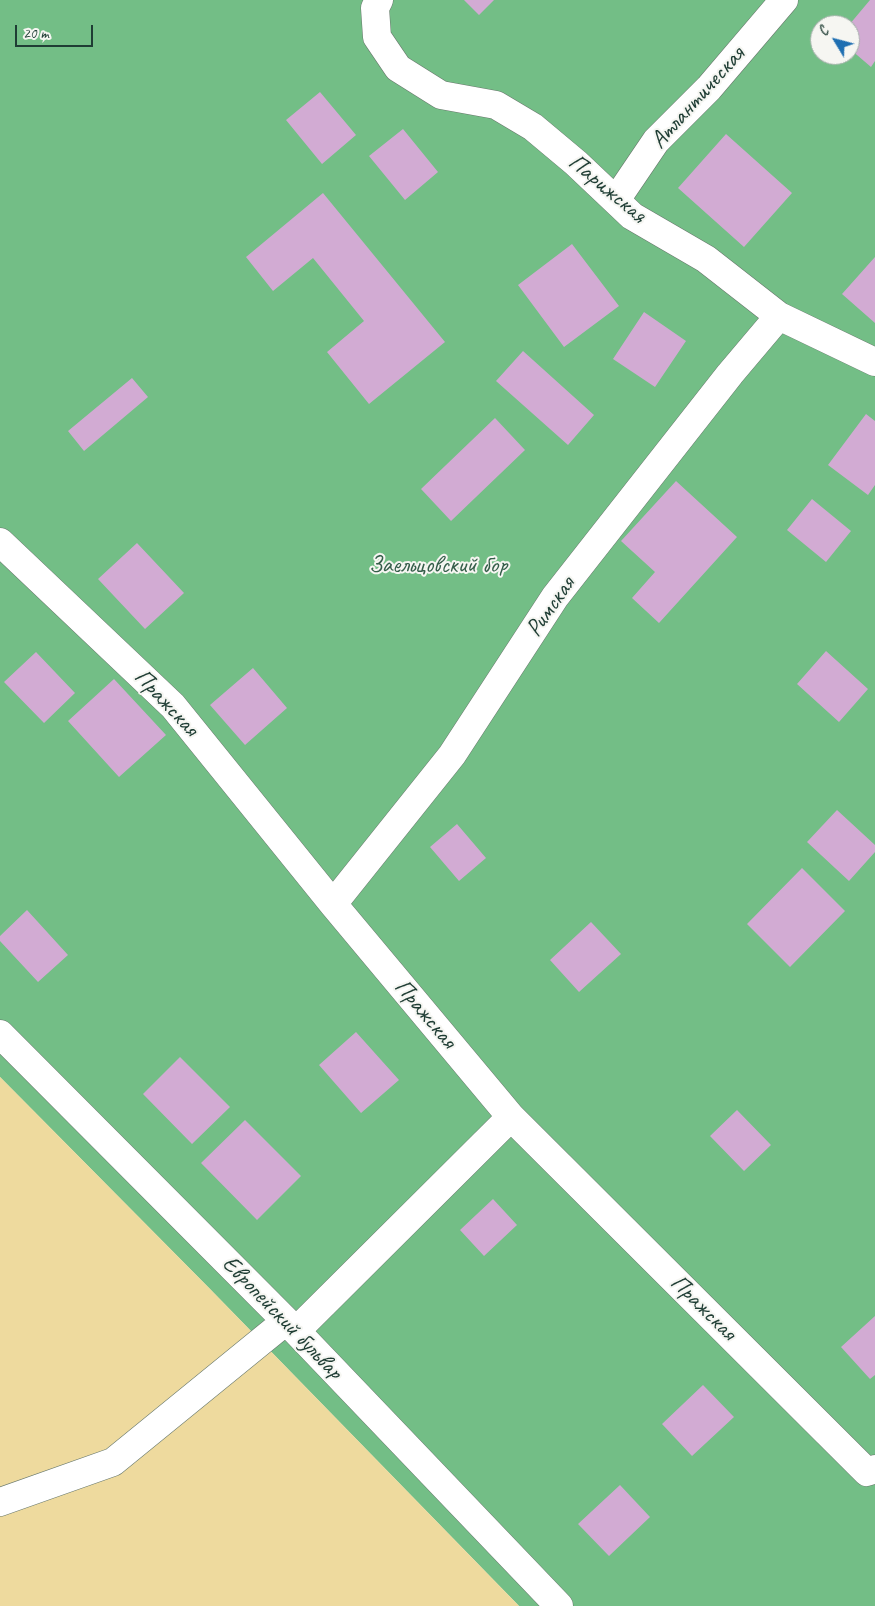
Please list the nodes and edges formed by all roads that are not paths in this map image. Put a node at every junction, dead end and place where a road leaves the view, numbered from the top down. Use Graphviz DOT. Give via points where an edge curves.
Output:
graph roads {
  1 [pos="379,0"];
  2 [pos="784,0"];
  3 [pos="616,200"];
  4 [pos="779,316"];
  5 [pos="875,362"];
  6 [pos="0,542"];
  7 [pos="333,904"];
  8 [pos="0,1034"];
  9 [pos="511,1117"];
  10 [pos="291,1326"];
  11 [pos="871,1470"];
  12 [pos="0,1502"];
  13 [pos="560,1606"];
  1 -- 3 [label="street, Парижская" via="375,8 377,37 398,68 441,95 496,105 533,126"];
  2 -- 3 [label="street, Атлантическая" via="708,88 656,141"];
  3 -- 4 [label="street, Парижская" via="632,216 706,259"];
  4 -- 5 [label="street, Парижская"];
  4 -- 7 [label="street, Римская" via="556,598 452,755"];
  6 -- 7 [label="street, Пражская" via="173,706"];
  7 -- 9 [label="street, Пражская"];
  8 -- 10 [label="street, Европейский бульвар"];
  9 -- 10 [label="street"];
  9 -- 11 [label="street, Пражская"];
  10 -- 12 [label="street" via="113,1462"];
  10 -- 13 [label="street, Европейский бульвар"];
}
